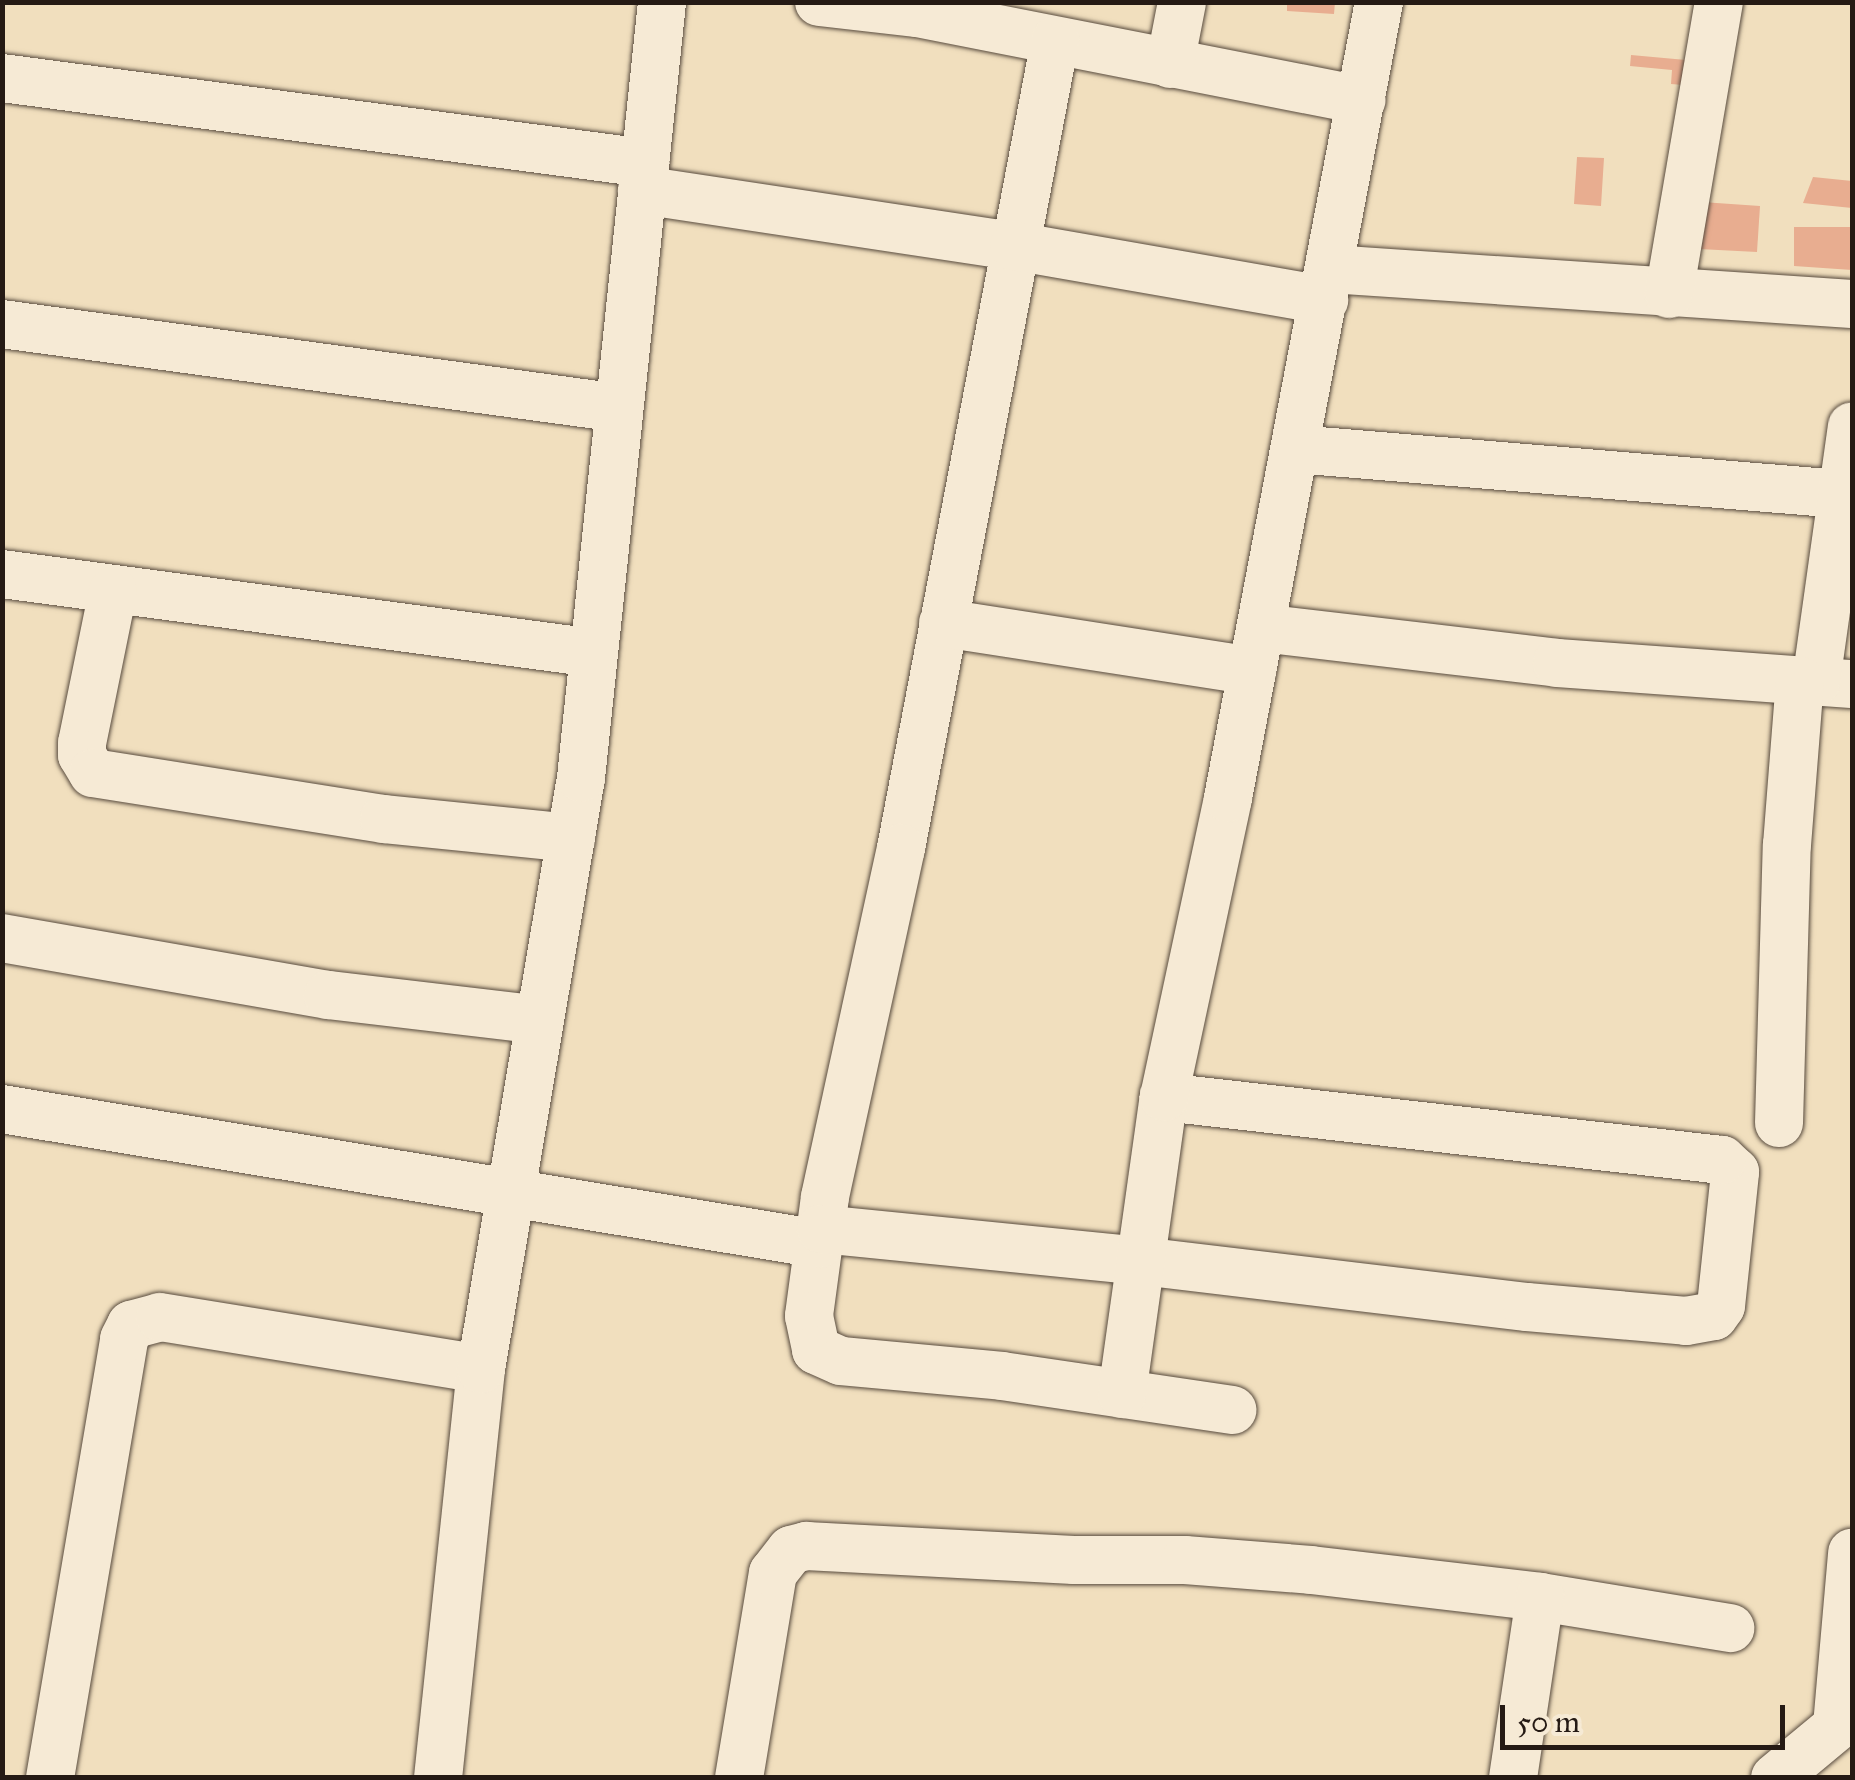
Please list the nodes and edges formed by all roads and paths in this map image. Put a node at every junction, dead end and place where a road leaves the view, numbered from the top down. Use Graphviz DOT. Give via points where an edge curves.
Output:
graph roads {
  1 [pos="819,2"];
  2 [pos="1182,2"];
  3 [pos="1378,2"];
  4 [pos="1719,2"];
  5 [pos="648,4"];
  6 [pos="1055,41"];
  7 [pos="1170,64"];
  8 [pos="2,78"];
  9 [pos="1362,100"];
  10 [pos="644,177"];
  11 [pos="1014,246"];
  12 [pos="1327,284"];
  13 [pos="1669,294"];
  14 [pos="1852,304"];
  15 [pos="2,324"];
  16 [pos="620,408"];
  17 [pos="1852,426"];
  18 [pos="1295,449"];
  19 [pos="1847,494"];
  20 [pos="2,574"];
  21 [pos="113,591"];
  22 [pos="943,623"];
  23 [pos="1256,650"];
  24 [pos="594,653"];
  25 [pos="1823,682"];
  26 [pos="571,838"];
  27 [pos="2,938"];
  28 [pos="540,1020"];
  29 [pos="1164,1097"];
  30 [pos="2,1109"];
  31 [pos="1778,1123"];
  32 [pos="510,1195"];
  33 [pos="820,1236"];
  34 [pos="1141,1261"];
  35 [pos="481,1369"];
  36 [pos="1122,1394"];
  37 [pos="1233,1410"];
  38 [pos="1852,1553"];
  39 [pos="1540,1597"];
  40 [pos="1730,1628"];
  41 [pos="1845,1720"];
  42 [pos="50,1778"];
  43 [pos="438,1778"];
  44 [pos="740,1778"];
  45 [pos="1513,1778"];
  46 [pos="1775,1778"];
  1 -- 6 [label="street" via="917,13"];
  2 -- 7 [label="street"];
  3 -- 9 [label="street"];
  4 -- 13 [label="street"];
  5 -- 10 [label="street"];
  6 -- 7 [label="street"];
  6 -- 11 [label="street"];
  7 -- 9 [label="street"];
  8 -- 10 [label="street"];
  9 -- 12 [label="street"];
  10 -- 11 [label="street"];
  10 -- 16 [label="street"];
  11 -- 12 [label="street"];
  11 -- 22 [label="street"];
  12 -- 13 [label="street"];
  12 -- 18 [label="street"];
  13 -- 14 [label="street"];
  15 -- 16 [label="street"];
  16 -- 24 [label="street"];
  17 -- 19 [label="street"];
  18 -- 19 [label="street"];
  18 -- 23 [label="street"];
  19 -- 25 [label="street"];
  20 -- 21 [label="street"];
  21 -- 24 [label="street"];
  21 -- 26 [label="street" via="82,743 93,773 384,819"];
  22 -- 23 [label="street"];
  22 -- 33 [label="street"];
  23 -- 25 [label="street"];
  23 -- 29 [label="street"];
  24 -- 26 [label="street"];
  25 -- 31 [label="street" via="1787,845"];
  26 -- 28 [label="street"];
  27 -- 28 [label="street" via="328,995"];
  28 -- 32 [label="street"];
  29 -- 34 [label="street"];
  29 -- 34 [label="street" via="1722,1160 1735,1172 1721,1306 1714,1316 1686,1321"];
  30 -- 32 [label="street"];
  32 -- 33 [label="street"];
  32 -- 35 [label="street"];
  33 -- 34 [label="street"];
  33 -- 36 [label="street" via="809,1316 816,1350 824,1356"];
  34 -- 36 [label="street"];
  35 -- 42 [label="street" via="160,1317 131,1325"];
  35 -- 43 [label="street"];
  36 -- 37 [label="street"];
  38 -- 41 [label="street"];
  39 -- 40 [label="street"];
  39 -- 44 [label="street" via="1185,1560 806,1546 791,1550 773,1573"];
  39 -- 45 [label="street"];
  41 -- 46 [label="street"];
}
